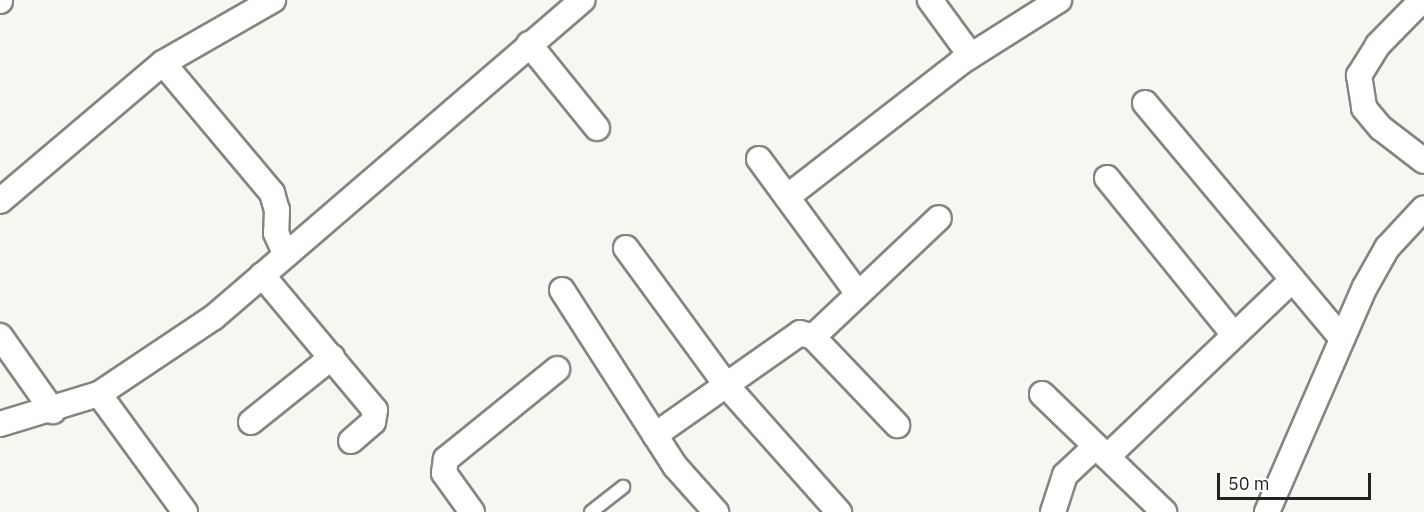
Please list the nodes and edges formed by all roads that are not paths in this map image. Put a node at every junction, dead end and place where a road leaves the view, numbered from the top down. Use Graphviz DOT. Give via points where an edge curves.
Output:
graph roads {
  1 [pos="273,0"];
  2 [pos="583,0"];
  3 [pos="930,0"];
  4 [pos="1059,0"];
  5 [pos="1422,0"];
  6 [pos="530,44"];
  7 [pos="971,56"];
  8 [pos="163,63"];
  9 [pos="1144,103"];
  10 [pos="597,129"];
  11 [pos="759,159"];
  12 [pos="1424,161"];
  13 [pos="1107,178"];
  14 [pos="787,196"];
  15 [pos="0,201"];
  16 [pos="1424,208"];
  17 [pos="939,218"];
  18 [pos="626,248"];
  19 [pos="286,255"];
  20 [pos="262,275"];
  21 [pos="1292,280"];
  22 [pos="562,290"];
  23 [pos="858,294"];
  24 [pos="1234,335"];
  25 [pos="0,336"];
  26 [pos="813,337"];
  27 [pos="1341,337"];
  28 [pos="332,357"];
  29 [pos="557,369"];
  30 [pos="727,386"];
  31 [pos="99,394"];
  32 [pos="1042,394"];
  33 [pos="53,411"];
  34 [pos="251,422"];
  35 [pos="0,424"];
  36 [pos="897,425"];
  37 [pos="655,435"];
  38 [pos="351,441"];
  39 [pos="1101,452"];
  40 [pos="623,487"];
  41 [pos="185,512"];
  42 [pos="472,512"];
  43 [pos="591,512"];
  44 [pos="716,512"];
  45 [pos="838,512"];
  46 [pos="1053,512"];
  47 [pos="1164,512"];
  48 [pos="1267,512"];
  1 -- 8 [label="street"];
  2 -- 6 [label="street"];
  3 -- 7 [label="street"];
  4 -- 7 [label="street"];
  5 -- 12 [label="street" via="1378,45 1359,75 1364,108 1381,129"];
  6 -- 10 [label="street"];
  6 -- 19 [label="street"];
  7 -- 14 [label="street"];
  8 -- 15 [label="street"];
  8 -- 19 [label="street" via="272,193 277,210 276,233"];
  9 -- 21 [label="street"];
  11 -- 14 [label="street"];
  13 -- 24 [label="street"];
  14 -- 23 [label="street"];
  16 -- 27 [label="street" via="1387,248"];
  17 -- 23 [label="street"];
  18 -- 30 [label="street"];
  19 -- 20 [label="street"];
  20 -- 28 [label="street"];
  20 -- 31 [label="street" via="205,324"];
  21 -- 24 [label="street"];
  21 -- 27 [label="street"];
  22 -- 37 [label="street"];
  23 -- 26 [label="street"];
  24 -- 39 [label="street"];
  25 -- 33 [label="street"];
  26 -- 30 [label="street" via="795,335"];
  26 -- 36 [label="street"];
  27 -- 48 [label="street"];
  28 -- 34 [label="street"];
  28 -- 38 [label="street" via="375,410 373,422"];
  29 -- 42 [label="street" via="446,459 444,473"];
  30 -- 37 [label="street"];
  30 -- 45 [label="street"];
  31 -- 33 [label="street"];
  31 -- 41 [label="street"];
  32 -- 39 [label="street"];
  33 -- 35 [label="street"];
  37 -- 44 [label="street" via="675,466"];
  39 -- 46 [label="street" via="1065,475"];
  39 -- 47 [label="street"];
  40 -- 43 [label="lane"];
}
